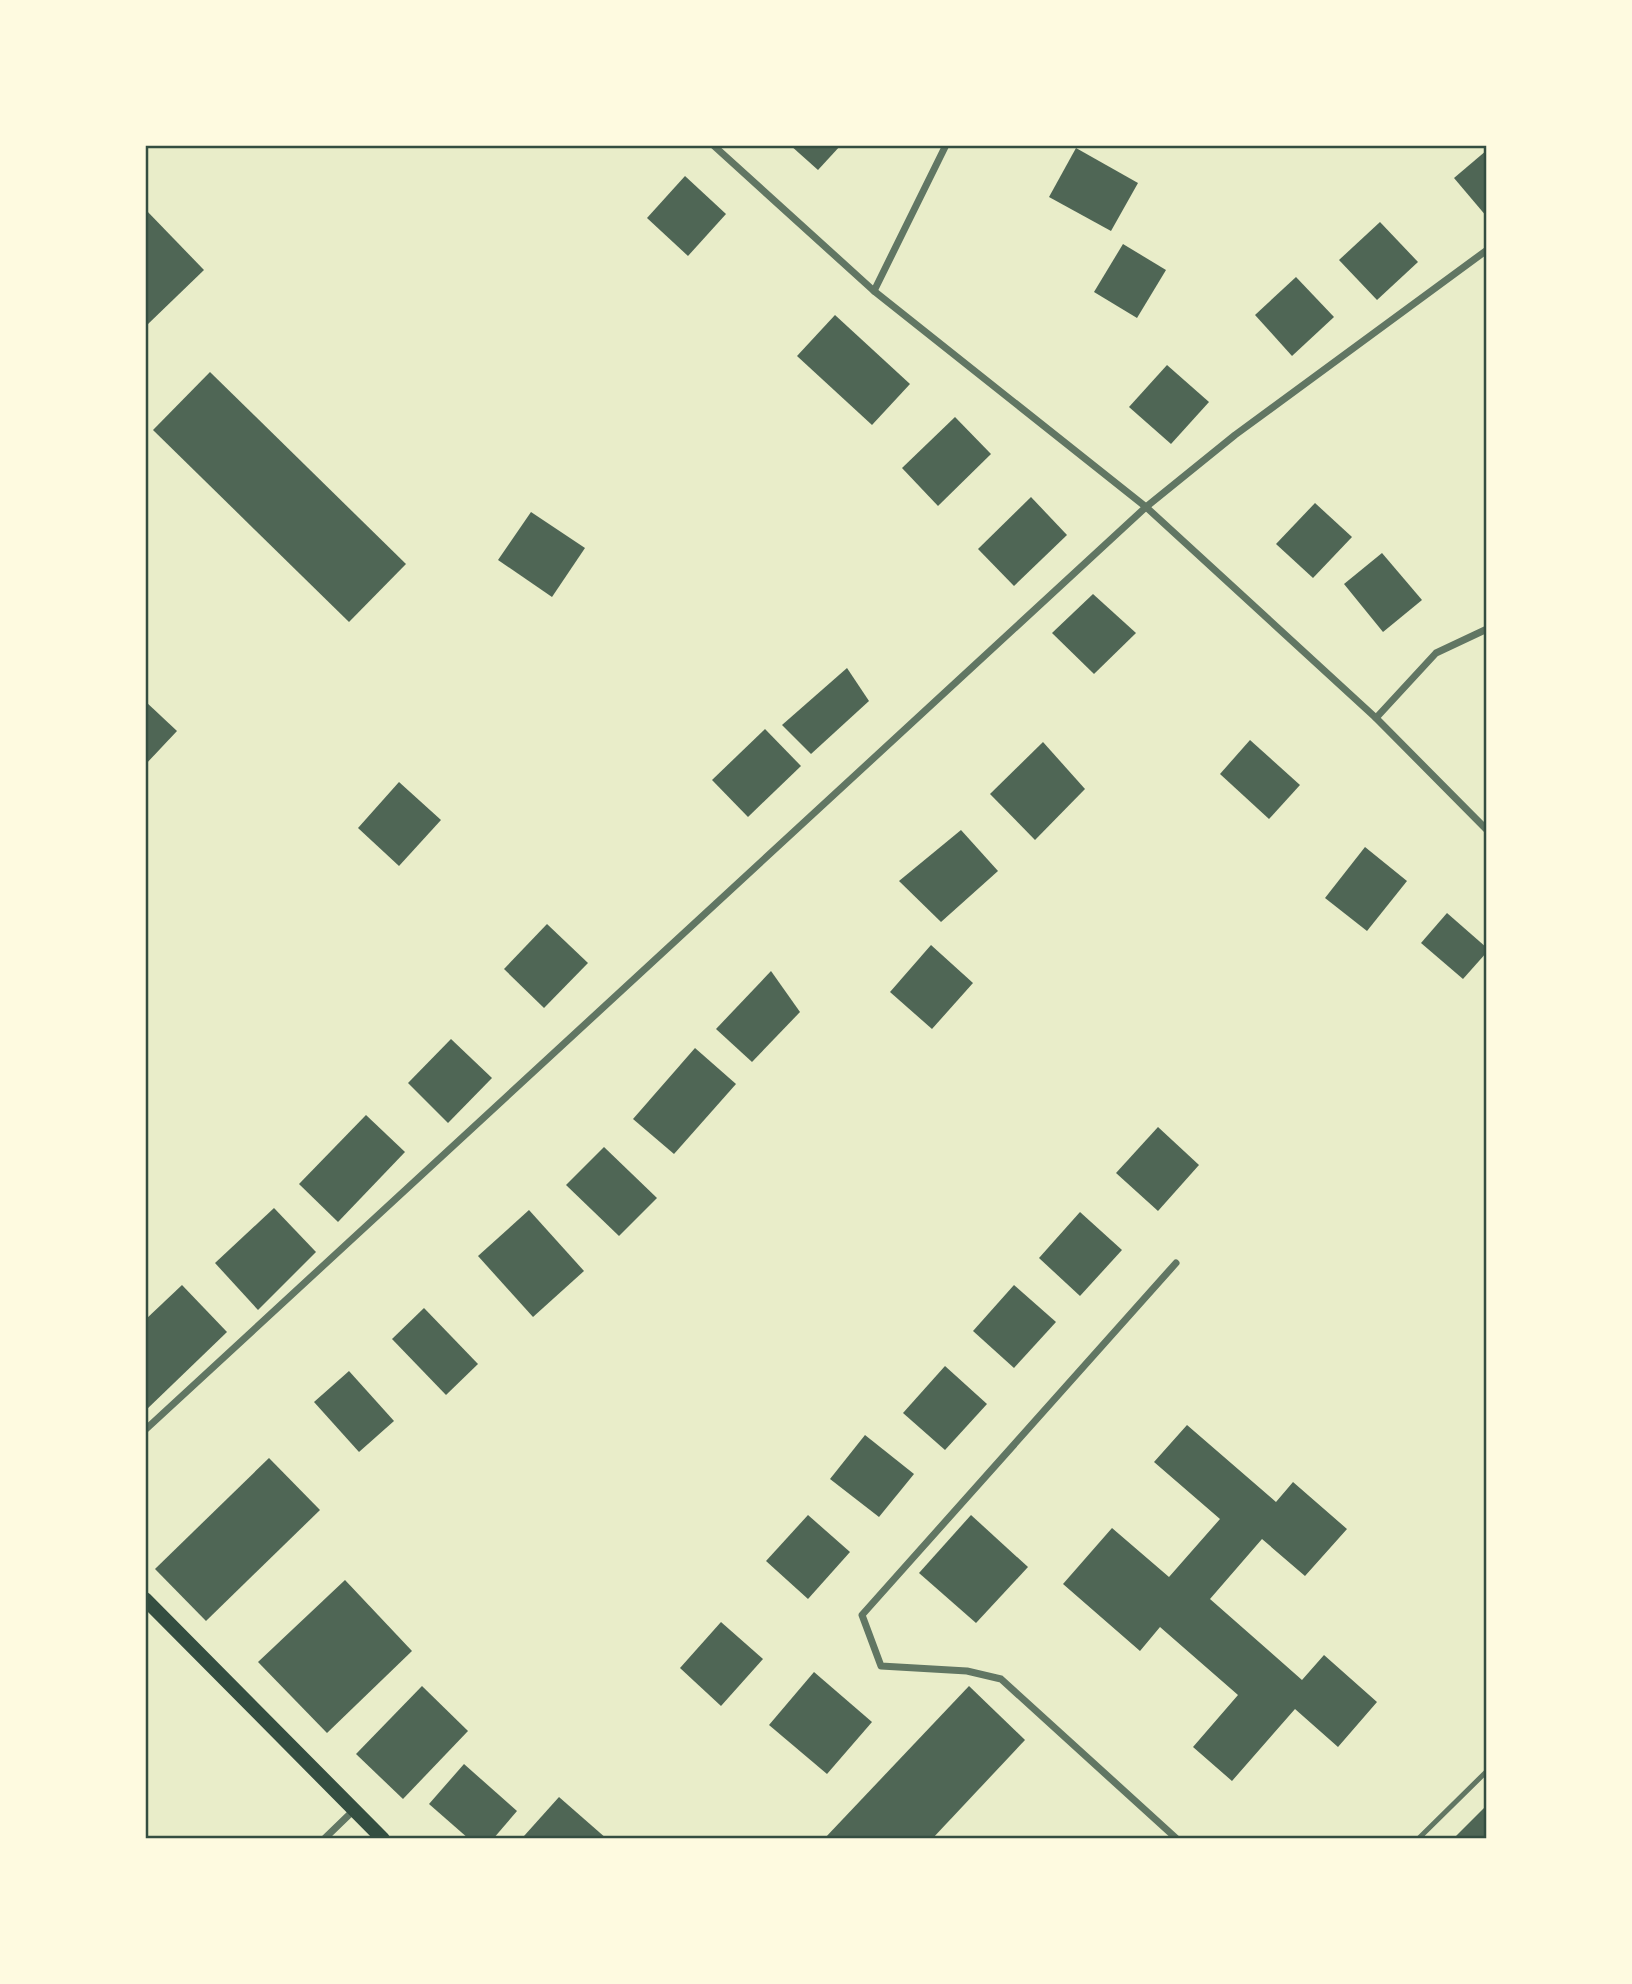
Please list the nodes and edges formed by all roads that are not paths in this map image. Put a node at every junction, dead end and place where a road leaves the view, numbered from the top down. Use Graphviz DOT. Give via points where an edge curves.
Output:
graph roads {
  1 [pos="713,145"];
  2 [pos="946,145"];
  3 [pos="1487,250"];
  4 [pos="874,291"];
  5 [pos="1146,507"];
  6 [pos="1487,629"];
  7 [pos="1376,718"];
  8 [pos="1487,830"];
  9 [pos="1176,1263"];
  10 [pos="145,1430"];
  11 [pos="145,1599"];
  12 [pos="1487,1771"];
  13 [pos="354,1809"];
  14 [pos="324,1839"];
  15 [pos="383,1839"];
  16 [pos="1177,1839"];
  17 [pos="1418,1839"];
  1 -- 4 [label="street"];
  2 -- 4 [label="street"];
  3 -- 5 [label="street" via="1235,435"];
  4 -- 5 [label="street"];
  5 -- 7 [label="street"];
  5 -- 10 [label="street"];
  6 -- 7 [label="street" via="1436,653"];
  7 -- 8 [label="street"];
  9 -- 16 [label="street" via="862,1615 881,1666 967,1671 1001,1679"];
  11 -- 13 [label="main road"];
  12 -- 17 [label="lane"];
  13 -- 14 [label="street"];
  13 -- 15 [label="main road"];
}
